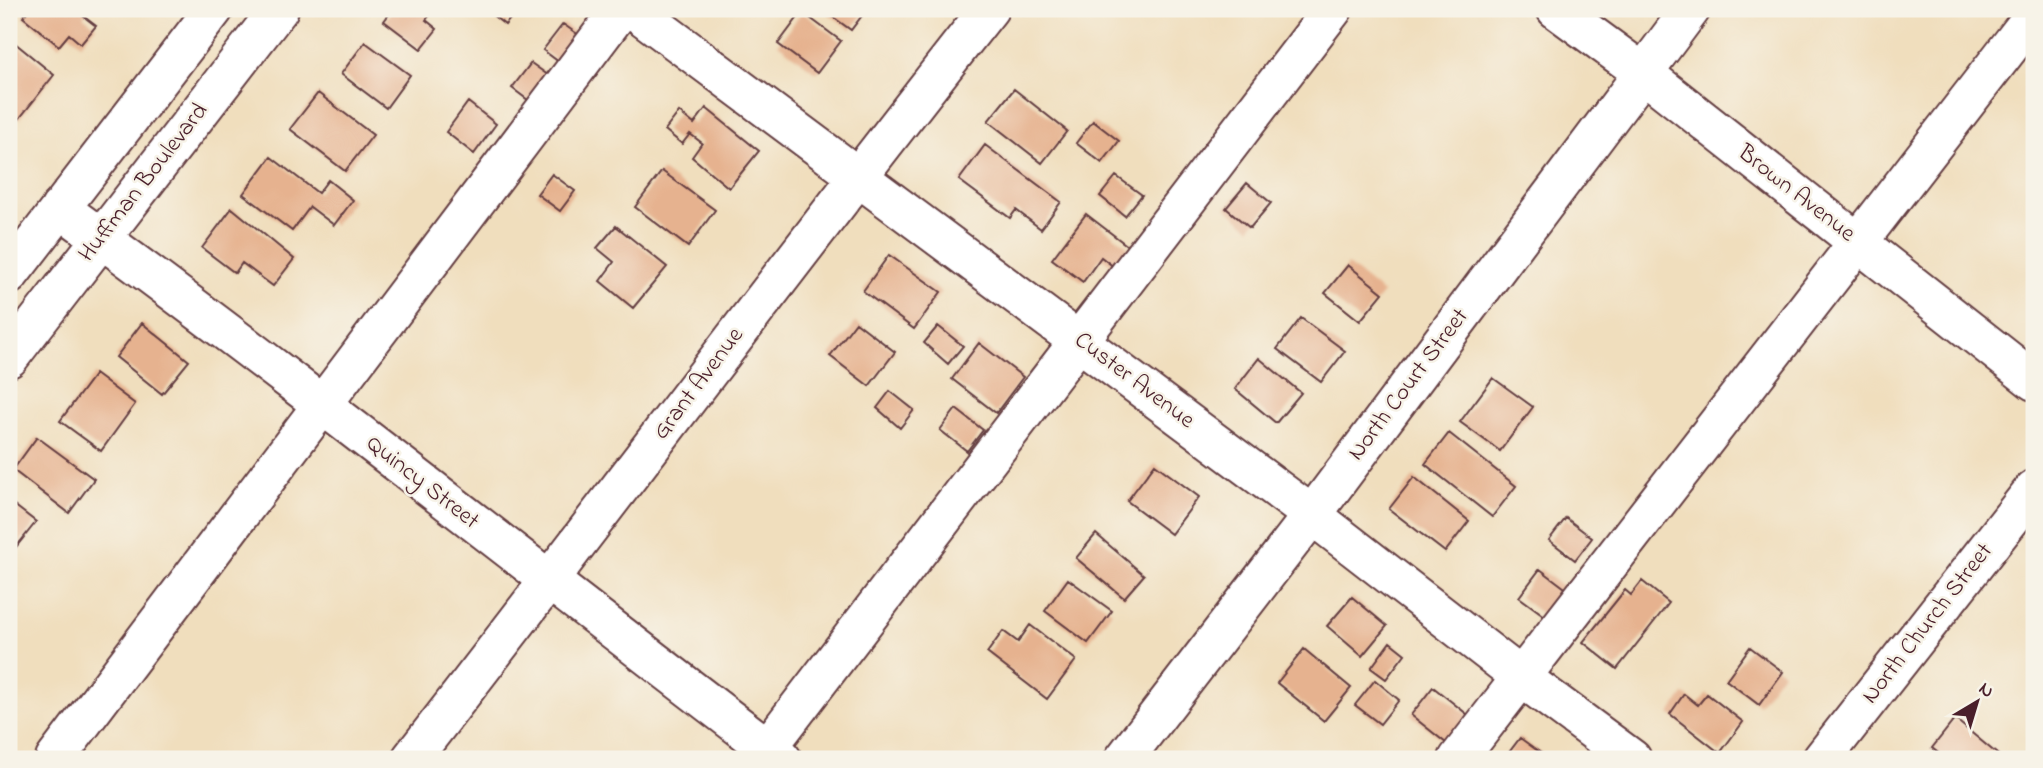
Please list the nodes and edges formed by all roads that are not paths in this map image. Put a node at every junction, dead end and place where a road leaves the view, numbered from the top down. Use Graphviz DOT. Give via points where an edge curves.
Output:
graph roads {
  1 [pos="214,9"];
  2 [pos="279,9"];
  3 [pos="621,9"];
  4 [pos="633,9"];
  5 [pos="989,9"];
  6 [pos="1334,9"];
  7 [pos="1556,9"];
  8 [pos="1691,9"];
  9 [pos="2034,15"];
  10 [pos="1642,72"];
  11 [pos="858,175"];
  12 [pos="60,208"];
  13 [pos="101,238"];
  14 [pos="1857,242"];
  15 [pos="9,275"];
  16 [pos="1079,340"];
  17 [pos="9,358"];
  18 [pos="2034,381"];
  19 [pos="321,404"];
  20 [pos="2034,489"];
  21 [pos="1312,514"];
  22 [pos="549,582"];
  23 [pos="1521,677"];
  24 [pos="769,756"];
  25 [pos="55,759"];
  26 [pos="411,759"];
  27 [pos="1124,759"];
  28 [pos="1458,759"];
  29 [pos="1632,759"];
  30 [pos="1822,759"];
  1 -- 12 [label="street, Huffman Boulevard"];
  2 -- 13 [label="street, Huffman Boulevard"];
  3 -- 19 [label="street"];
  4 -- 11 [label="street, Custer Avenue"];
  5 -- 11 [label="street, Grant Avenue"];
  6 -- 16 [label="street"];
  7 -- 10 [label="street, Brown Avenue"];
  8 -- 10 [label="street, North Court Street"];
  9 -- 14 [label="street"];
  10 -- 14 [label="street, Brown Avenue"];
  10 -- 21 [label="street, North Court Street"];
  11 -- 16 [label="street, Custer Avenue"];
  11 -- 22 [label="street, Grant Avenue"];
  12 -- 13 [label="street, Quincy Street"];
  12 -- 15 [label="street, Huffman Boulevard"];
  13 -- 17 [label="street, Huffman Boulevard"];
  13 -- 19 [label="street, Quincy Street"];
  14 -- 18 [label="street, Brown Avenue"];
  14 -- 23 [label="street"];
  16 -- 21 [label="street, Custer Avenue"];
  16 -- 24 [label="street"];
  19 -- 22 [label="street, Quincy Street"];
  19 -- 25 [label="street"];
  20 -- 30 [label="street, North Church Street"];
  21 -- 23 [label="street, Custer Avenue"];
  21 -- 27 [label="street, North Court Street"];
  22 -- 24 [label="street, Quincy Street"];
  22 -- 26 [label="street, Grant Avenue"];
  23 -- 28 [label="street"];
  23 -- 29 [label="street, Custer Avenue"];
}
